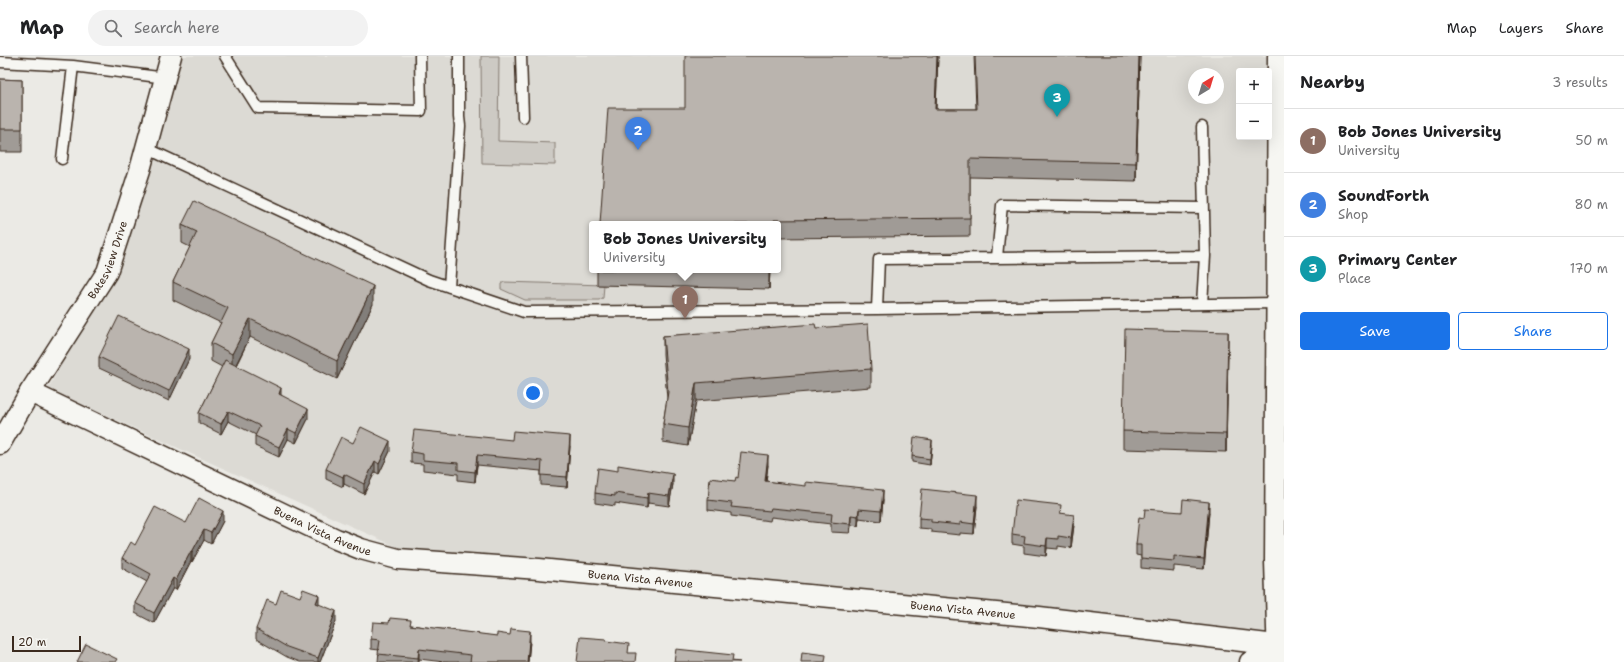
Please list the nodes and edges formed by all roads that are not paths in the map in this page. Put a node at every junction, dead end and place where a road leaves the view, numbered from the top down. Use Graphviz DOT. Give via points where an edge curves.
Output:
graph roads {
  1 [pos="172,56"];
  2 [pos="224,56"];
  3 [pos="420,56"];
  4 [pos="460,56"];
  5 [pos="521,56"];
  6 [pos="1278,56"];
  7 [pos="0,62"];
  8 [pos="73,66"];
  9 [pos="166,78"];
  10 [pos="523,117"];
  11 [pos="1202,127"];
  12 [pos="146,148"];
  13 [pos="62,159"];
  14 [pos="1281,205"];
  15 [pos="1203,208"];
  16 [pos="1205,256"];
  17 [pos="997,257"];
  18 [pos="449,287"];
  19 [pos="1277,303"];
  20 [pos="1202,304"];
  21 [pos="877,309"];
  22 [pos="30,392"];
  23 [pos="1280,441"];
  24 [pos="0,444"];
  25 [pos="1280,651"];
  26 [pos="1250,662"];
  1 -- 9 [label="street, Batesview Drive"];
  2 -- 3 [label="lane" via="258,108 421,111"];
  4 -- 18 [label="lane" via="460,126"];
  5 -- 10 [label="lane"];
  6 -- 14 [label="street"];
  7 -- 8 [label="lane"];
  8 -- 9 [label="lane"];
  8 -- 13 [label="lane"];
  9 -- 12 [label="street, Batesview Drive"];
  11 -- 15 [label="lane"];
  12 -- 18 [label="lane"];
  12 -- 22 [label="street, Batesview Drive" via="107,272"];
  14 -- 19 [label="street"];
  15 -- 16 [label="lane"];
  15 -- 17 [label="lane" via="1002,205"];
  16 -- 17 [label="lane"];
  16 -- 20 [label="lane"];
  17 -- 21 [label="lane" via="879,259"];
  18 -- 21 [label="lane" via="524,312"];
  19 -- 20 [label="lane"];
  19 -- 23 [label="street"];
  20 -- 21 [label="lane"];
  22 -- 24 [label="street, Batesview Drive"];
  22 -- 25 [label="street, Buena Vista Avenue" via="336,539 398,559 539,569 1039,617"];
  23 -- 25 [label="street" via="1275,561"];
  25 -- 26 [label="street"];
}
